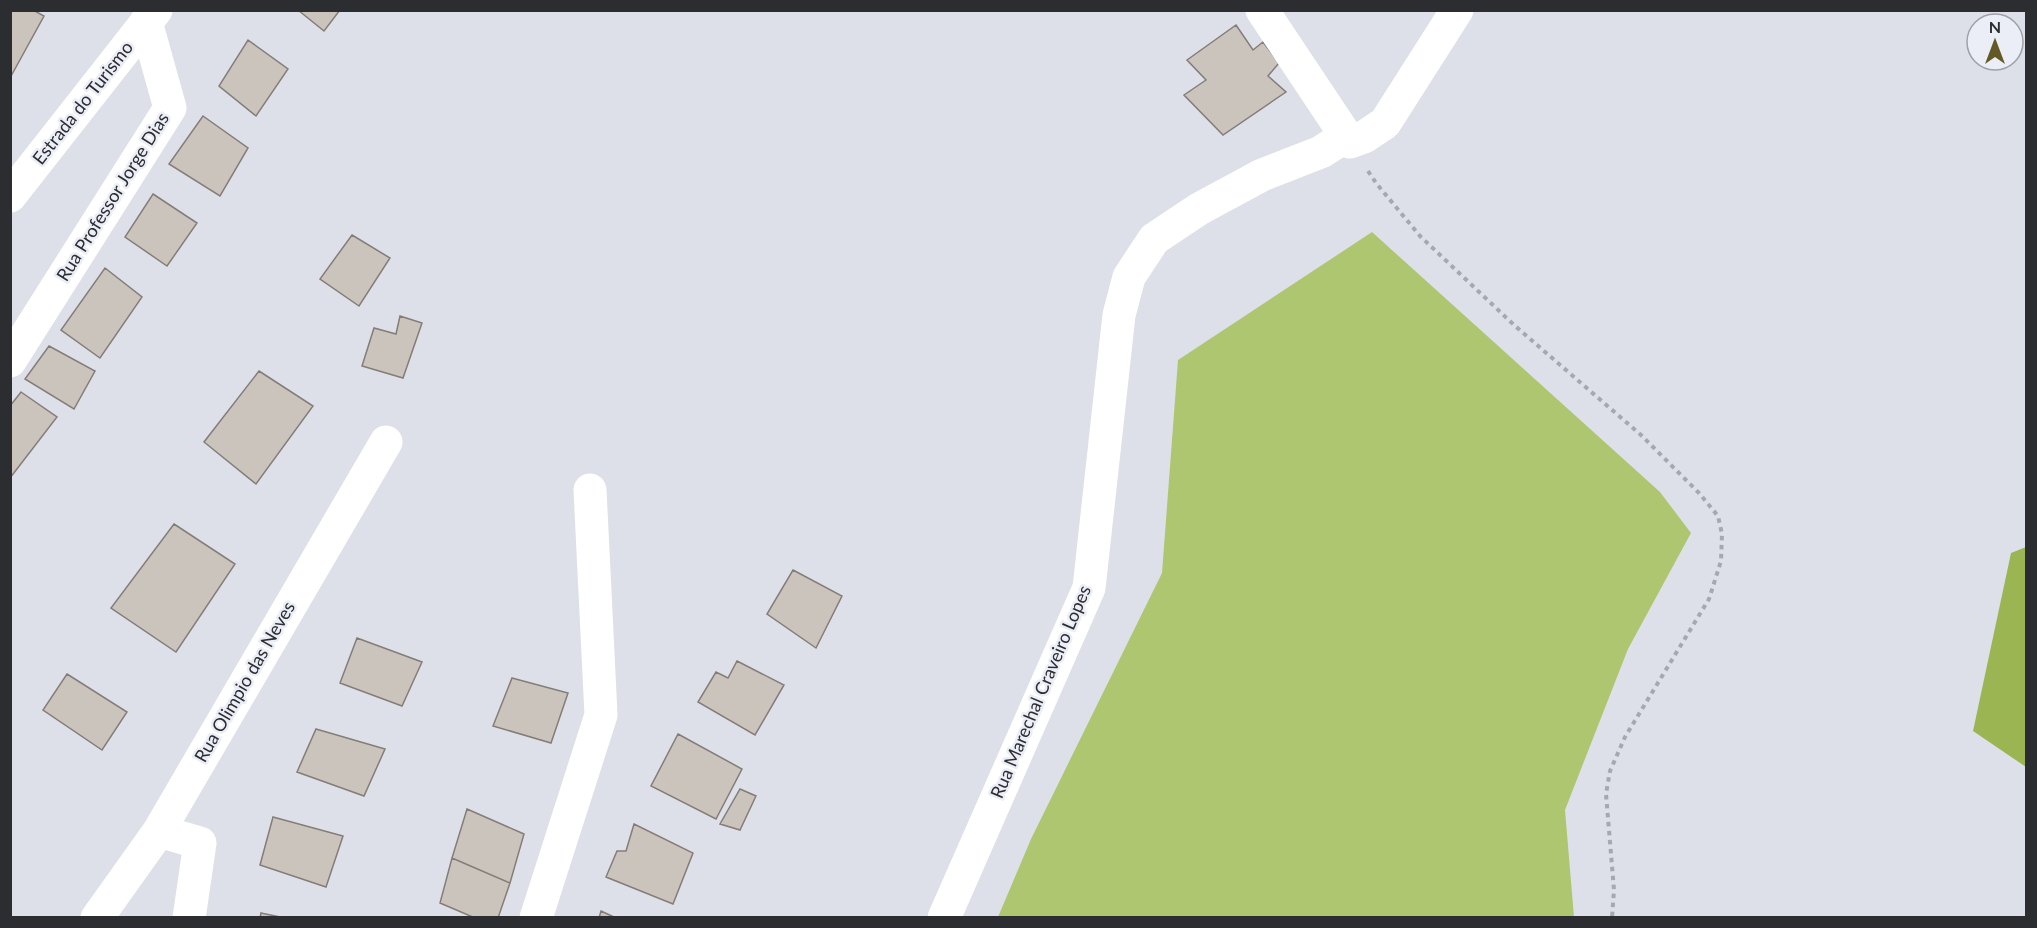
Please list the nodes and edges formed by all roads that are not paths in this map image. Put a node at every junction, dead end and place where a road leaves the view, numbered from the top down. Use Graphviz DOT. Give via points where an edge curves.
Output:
graph roads {
  1 [pos="1262,10"];
  2 [pos="1457,10"];
  3 [pos="151,16"];
  4 [pos="1348,139"];
  5 [pos="10,196"];
  6 [pos="10,361"];
  7 [pos="386,442"];
  8 [pos="590,490"];
  9 [pos="159,831"];
  10 [pos="97,918"];
  11 [pos="189,918"];
  12 [pos="536,918"];
  13 [pos="944,918"];
  1 -- 4 [label="street"];
  2 -- 4 [label="street, Rua Marechal Craveiro Lopes" via="1385,123 1364,137"];
  3 -- 5 [label="street, Estrada do Turismo"];
  3 -- 6 [label="street, Rua Professor Jorge Dias" via="170,108"];
  4 -- 13 [label="street, Rua Marechal Craveiro Lopes" via="1262,175 1199,209 1154,239 1130,277 1119,315 1089,588"];
  7 -- 9 [label="street, Rua Olimpio das Neves"];
  8 -- 12 [label="street" via="601,715"];
  9 -- 10 [label="street, Rua Olimpio das Neves"];
  9 -- 11 [label="street" via="200,843"];
}
